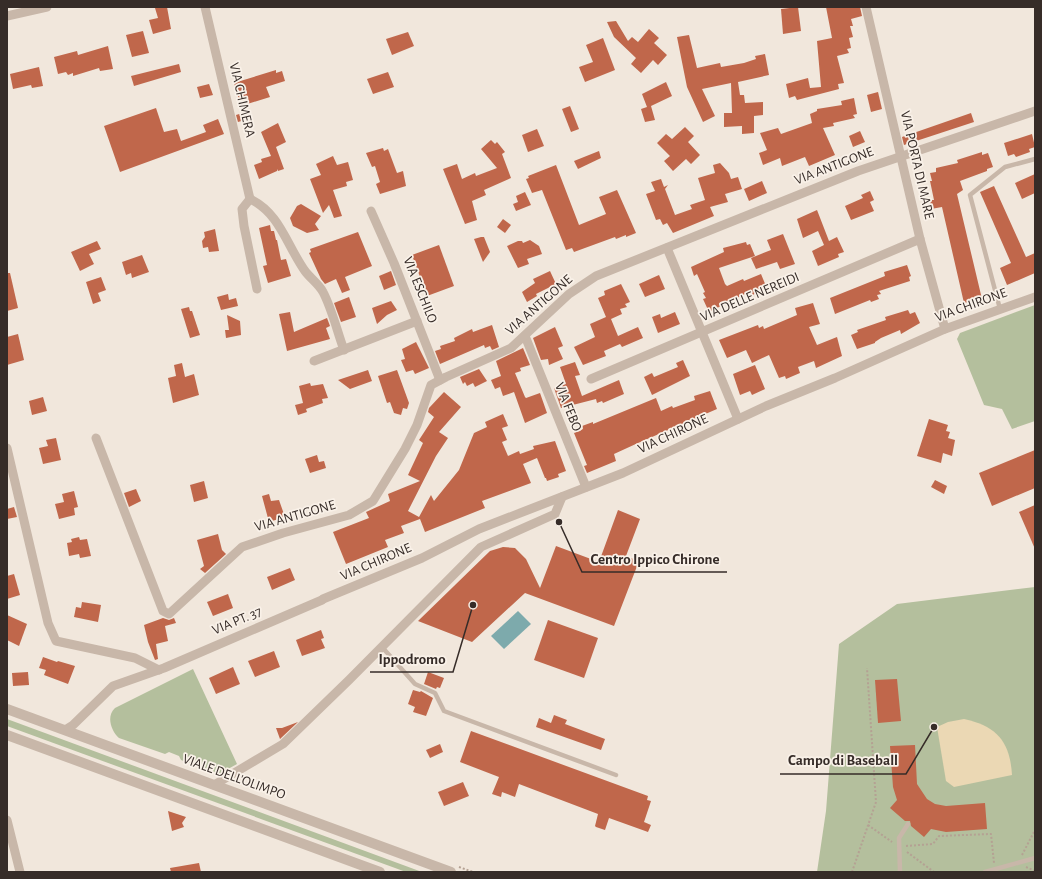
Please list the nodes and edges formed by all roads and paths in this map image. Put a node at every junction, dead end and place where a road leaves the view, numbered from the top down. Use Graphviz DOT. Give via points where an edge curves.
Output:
graph roads {
  1 [pos="46,7"];
  2 [pos="206,7"];
  3 [pos="866,7"];
  4 [pos="7,16"];
  5 [pos="1035,111"];
  6 [pos="900,155"];
  7 [pos="1035,159"];
  8 [pos="250,199"];
  9 [pos="371,211"];
  10 [pos="920,240"];
  11 [pos="667,248"];
  12 [pos="257,289"];
  13 [pos="1035,297"];
  14 [pos="1000,310"];
  15 [pos="417,321"];
  16 [pos="945,329"];
  17 [pos="702,332"];
  18 [pos="525,336"];
  19 [pos="344,350"];
  20 [pos="314,361"];
  21 [pos="590,379"];
  22 [pos="440,380"];
  23 [pos="738,419"];
  24 [pos="96,438"];
  25 [pos="7,448"];
  26 [pos="586,487"];
  27 [pos="562,497"];
  28 [pos="322,600"];
  29 [pos="382,647"];
  30 [pos="867,668"];
  31 [pos="162,669"];
  32 [pos="7,709"];
  33 [pos="65,730"];
  34 [pos="7,735"];
  35 [pos="616,775"];
  36 [pos="214,785"];
  37 [pos="7,820"];
  38 [pos="908,824"];
  39 [pos="1035,830"];
  40 [pos="899,847"];
  41 [pos="1035,858"];
  42 [pos="1018,863"];
  43 [pos="994,869"];
  44 [pos="20,872"];
  45 [pos="380,872"];
  46 [pos="451,872"];
  47 [pos="852,872"];
  48 [pos="900,872"];
  49 [pos="985,872"];
  1 -- 4 [label="street"];
  2 -- 8 [label="street, VIA CHIMERA"];
  3 -- 6 [label="street, VIA PORTA DI MARE"];
  5 -- 6 [label="street, VIA ANTIGONE"];
  6 -- 10 [label="street, VIA PORTA DI MARE"];
  6 -- 11 [label="street, VIA ANTIGONE"];
  7 -- 14 [label="lane" via="1005,167 970,195"];
  8 -- 12 [label="street" via="242,210"];
  8 -- 19 [label="street" via="276,219 292,252 323,291"];
  9 -- 15 [label="street, VIA ESCHILO"];
  10 -- 16 [label="street, VIA PORTA DI MARE"];
  10 -- 17 [label="street, VIA DELLE NEREIDI"];
  11 -- 17 [label="street"];
  11 -- 18 [label="street, VIA ANTIGONE" via="596,276 569,294"];
  13 -- 14 [label="street, VIA CHIRONE"];
  14 -- 16 [label="street, VIA CHIRONE"];
  15 -- 19 [label="street"];
  15 -- 22 [label="street, VIA ESCHILO"];
  16 -- 23 [label="street, VIA CHIRONE"];
  17 -- 21 [label="street, VIA DELLE NEREIDI"];
  17 -- 23 [label="street"];
  18 -- 22 [label="street, VIA ANTIGONE" via="512,348"];
  18 -- 26 [label="street, VIA FEBO"];
  19 -- 20 [label="street"];
  22 -- 24 [label="street, VIA ANTIGONE" via="431,385 411,437 373,501 349,515 242,547 169,614 163,611"];
  23 -- 26 [label="street, VIA CHIRONE" via="623,473"];
  25 -- 31 [label="street" via="48,623 56,641 135,658"];
  26 -- 27 [label="street, VIA CHIRONE"];
  27 -- 28 [label="street, VIA CHIRONE" via="479,529 422,558"];
  27 -- 29 [label="street" via="555,514 481,547"];
  28 -- 31 [label="street, VIA PT. 37"];
  29 -- 35 [label="lane" via="415,684 435,693 444,711"];
  29 -- 36 [label="street" via="282,744"];
  30 -- 47 [label="path" via="876,802"];
  31 -- 33 [label="street" via="113,686"];
  32 -- 33 [label="street, VIALE DELL'OLIMPO"];
  33 -- 36 [label="street, VIALE DELL'OLIMPO"];
  34 -- 45 [label="street"];
  36 -- 46 [label="street, VIALE DELL'OLIMPO"];
  37 -- 44 [label="street"];
  38 -- 40 [label="lane" via="899,838"];
  39 -- 42 [label="path"];
  40 -- 43 [label="path" via="933,844 939,836 990,834"];
  40 -- 48 [label="lane"];
  41 -- 42 [label="lane"];
  42 -- 43 [label="lane"];
  43 -- 49 [label="lane"];
}
